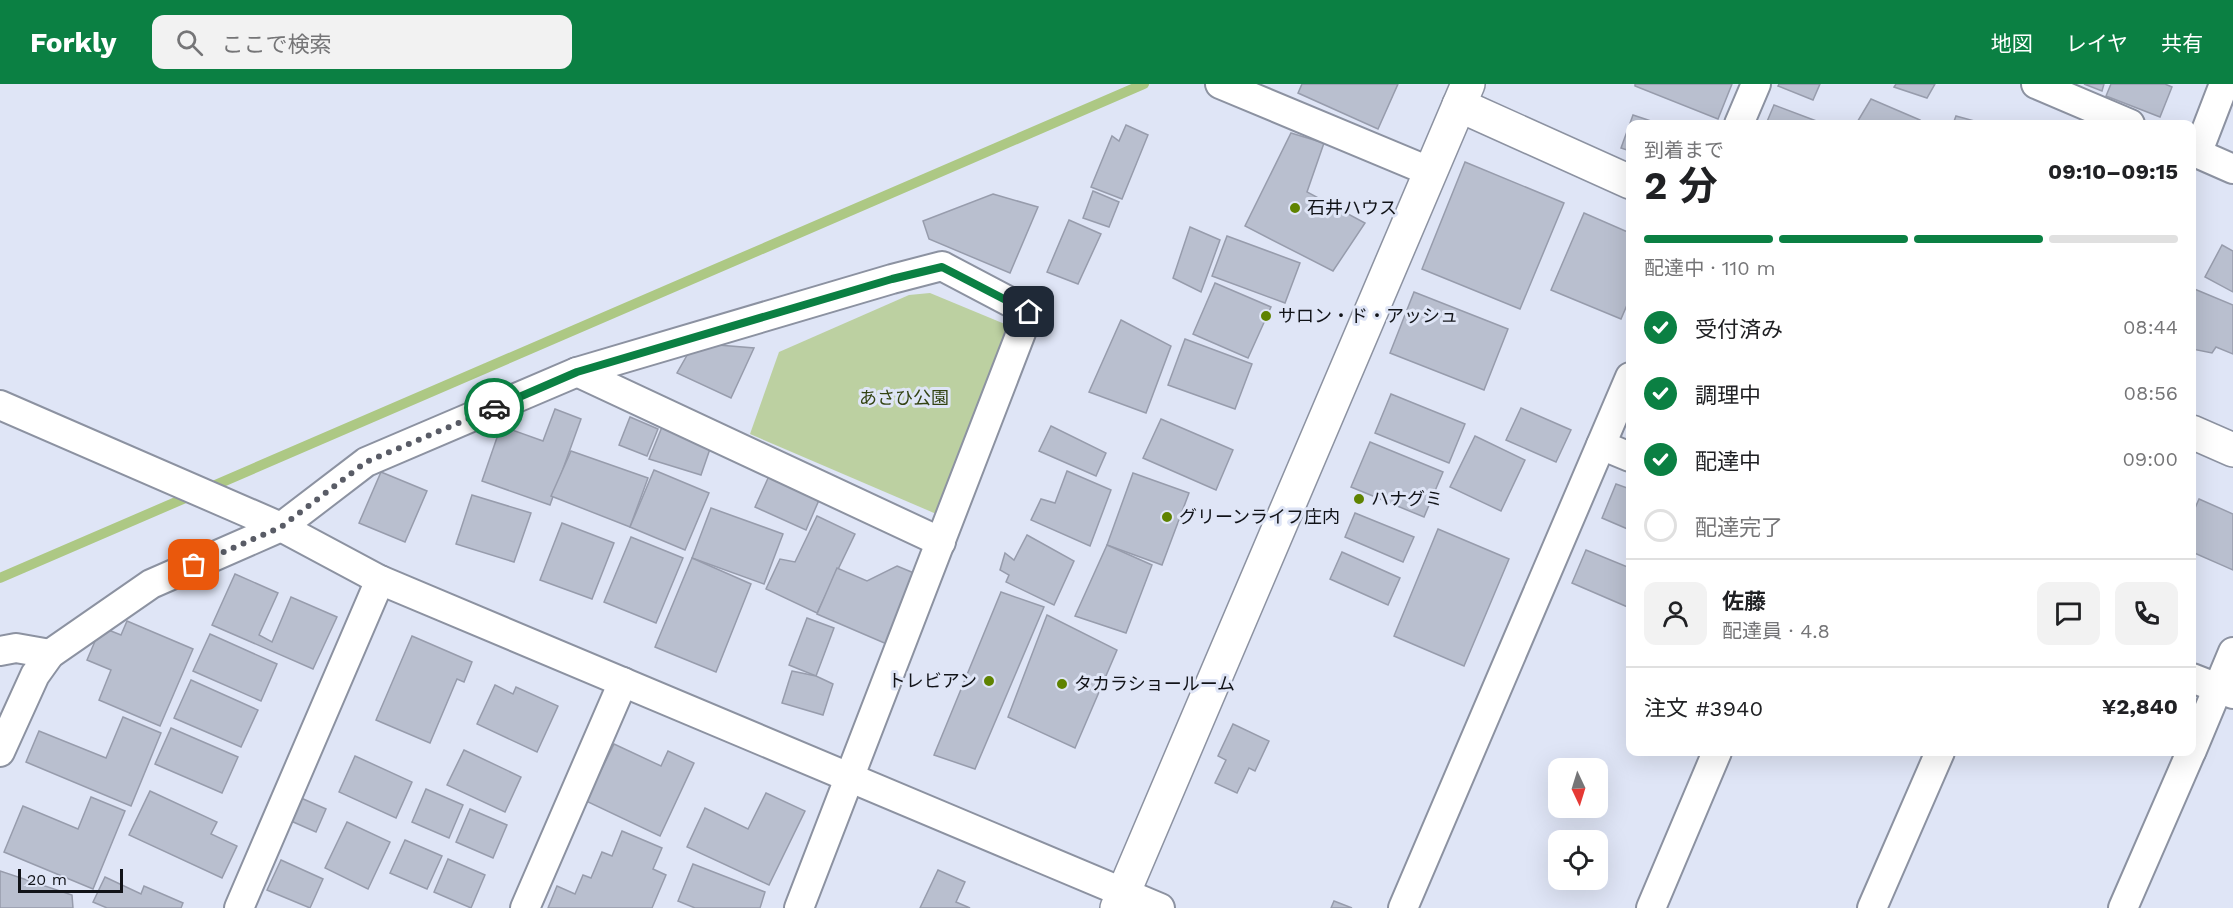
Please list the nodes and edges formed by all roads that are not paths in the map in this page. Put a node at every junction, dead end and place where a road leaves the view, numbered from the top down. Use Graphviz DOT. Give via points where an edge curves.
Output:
graph roads {
  1 [pos="1220,84"];
  2 [pos="1756,84"];
  3 [pos="2036,84"];
  4 [pos="2224,84"];
  5 [pos="1464,95"];
  6 [pos="1741,120"];
  7 [pos="2121,120"];
  8 [pos="2196,148"];
  9 [pos="2196,154"];
  10 [pos="2233,169"];
  11 [pos="1431,172"];
  12 [pos="1626,180"];
  13 [pos="577,372"];
  14 [pos="1626,386"];
  15 [pos="0,405"];
  16 [pos="2196,434"];
  17 [pos="1601,445"];
  18 [pos="2233,450"];
  19 [pos="1626,455"];
  20 [pos="281,527"];
  21 [pos="941,542"];
  22 [pos="380,580"];
  23 [pos="0,651"];
  24 [pos="2233,652"];
  25 [pos="50,654"];
  26 [pos="2196,680"];
  27 [pos="622,682"];
  28 [pos="2226,692"];
  29 [pos="2196,743"];
  30 [pos="0,752"];
  31 [pos="1715,756"];
  32 [pos="1938,756"];
  33 [pos="2189,756"];
  34 [pos="850,778"];
  35 [pos="1120,901"];
  36 [pos="239,908"];
  37 [pos="525,908"];
  38 [pos="799,908"];
  39 [pos="1160,908"];
  40 [pos="1403,908"];
  41 [pos="1651,908"];
  42 [pos="1872,908"];
  43 [pos="2123,908"];
  1 -- 11 [label="street"];
  2 -- 6 [label="street"];
  3 -- 7 [label="street"];
  4 -- 8 [label="street"];
  5 -- 11 [label="street"];
  5 -- 12 [label="street"];
  9 -- 10 [label="street"];
  11 -- 35 [label="street"];
  13 -- 20 [label="street" via="366,462"];
  13 -- 21 [label="street"];
  13 -- 21 [label="street" via="942,267 1029,312"];
  14 -- 17 [label="street"];
  15 -- 20 [label="street"];
  16 -- 18 [label="street"];
  17 -- 19 [label="street"];
  17 -- 40 [label="street"];
  20 -- 22 [label="street"];
  20 -- 25 [label="street" via="150,584"];
  21 -- 34 [label="street"];
  22 -- 27 [label="street"];
  22 -- 36 [label="street"];
  23 -- 25 [label="street" via="16,648"];
  24 -- 28 [label="street"];
  25 -- 30 [label="street" via="35,675"];
  26 -- 28 [label="street"];
  27 -- 34 [label="street"];
  27 -- 37 [label="street"];
  28 -- 29 [label="street"];
  31 -- 41 [label="street"];
  32 -- 42 [label="street"];
  33 -- 43 [label="street"];
  34 -- 35 [label="street"];
  34 -- 38 [label="street"];
  35 -- 39 [label="street"];
}
